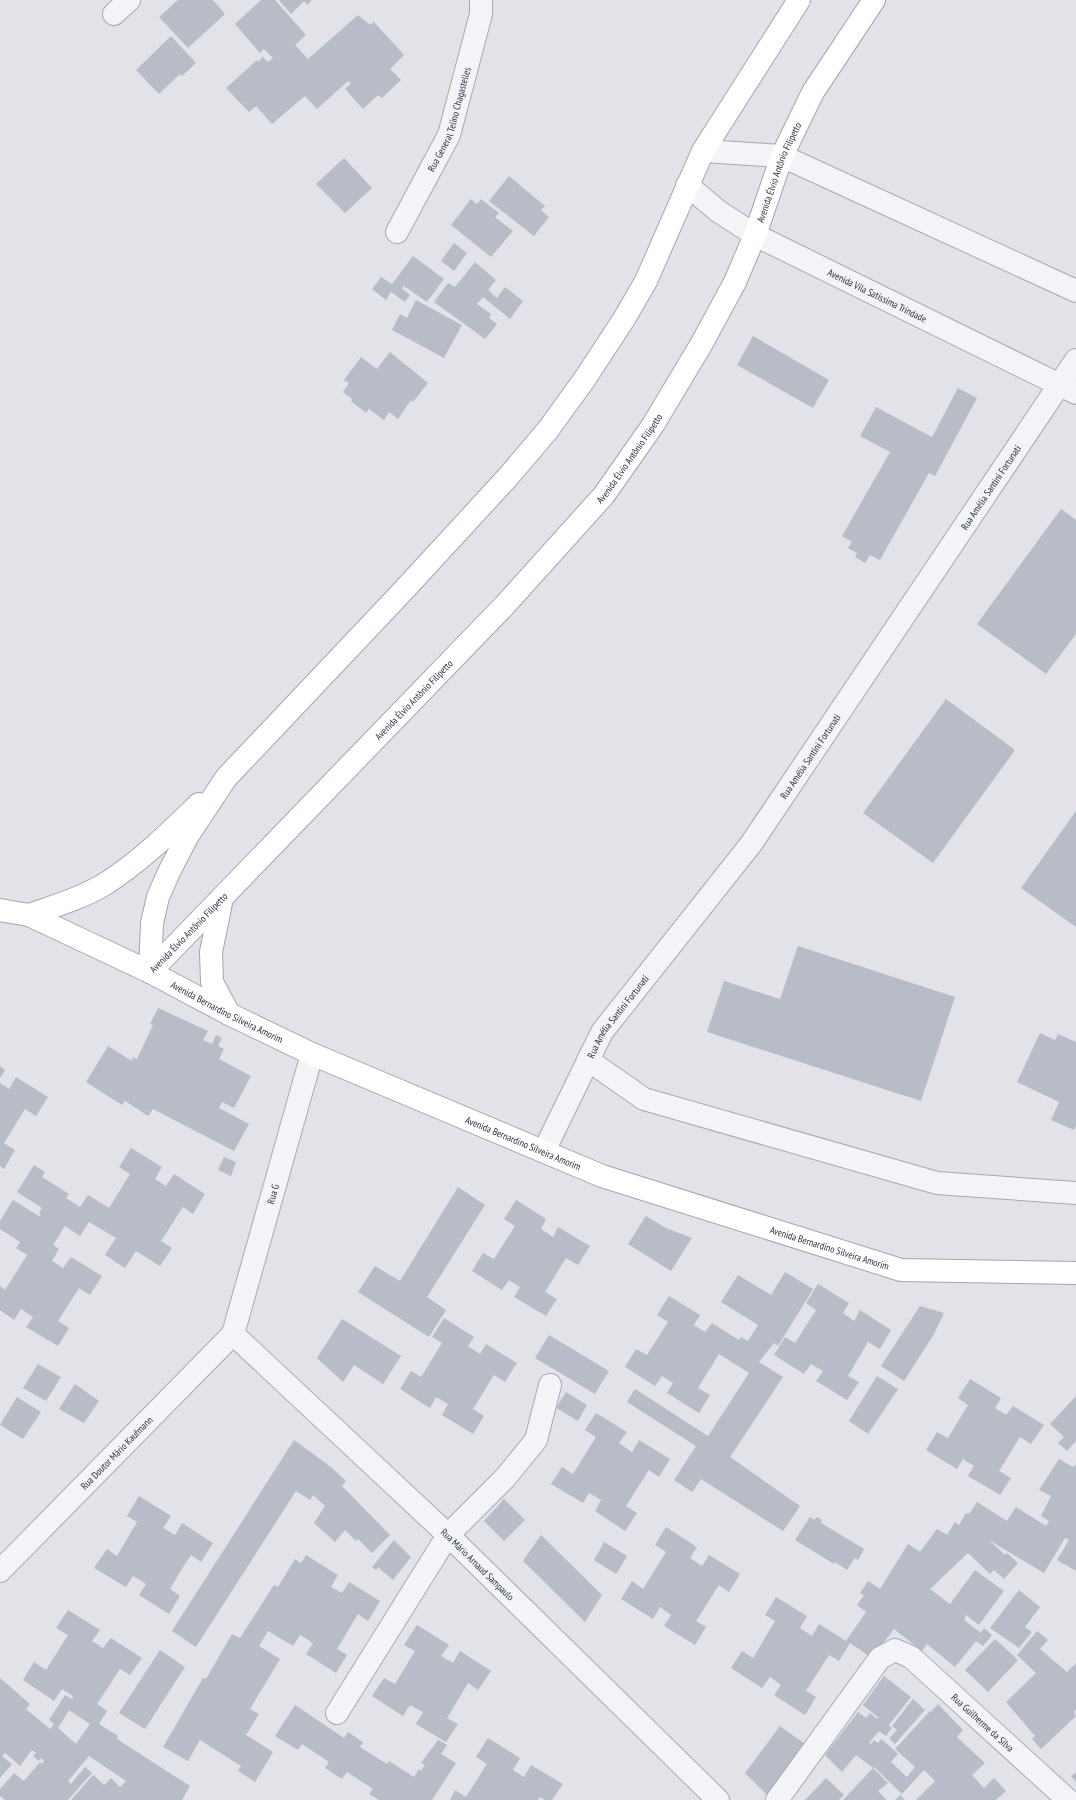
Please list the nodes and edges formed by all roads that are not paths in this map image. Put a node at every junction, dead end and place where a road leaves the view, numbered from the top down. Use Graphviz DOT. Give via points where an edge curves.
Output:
graph roads {
  1 [pos="481,0"];
  2 [pos="799,0"];
  3 [pos="874,0"];
  4 [pos="703,151"];
  5 [pos="782,156"];
  6 [pos="687,185"];
  7 [pos="397,232"];
  8 [pos="755,235"];
  9 [pos="1076,291"];
  10 [pos="1076,360"];
  11 [pos="1068,389"];
  12 [pos="226,778"];
  13 [pos="222,898"];
  14 [pos="0,910"];
  15 [pos="29,915"];
  16 [pos="150,972"];
  17 [pos="229,1014"];
  18 [pos="312,1054"];
  19 [pos="588,1060"];
  20 [pos="544,1151"];
  21 [pos="1076,1193"];
  22 [pos="1076,1273"];
  23 [pos="233,1334"];
  24 [pos="550,1385"];
  25 [pos="448,1535"];
  26 [pos="0,1571"];
  27 [pos="337,1713"];
  28 [pos="718,1800"];
  29 [pos="777,1800"];
  30 [pos="1068,1800"];
  1 -- 7 [label="street, Rua General Telino Chagastelles" via="481,14 450,136"];
  2 -- 4 [label="main road, Avenida Élvio Antônio Filipetto"];
  3 -- 5 [label="main road, Avenida Élvio Antônio Filipetto" via="813,92"];
  4 -- 5 [label="street"];
  4 -- 6 [label="main road, Avenida Élvio Antônio Filipetto"];
  5 -- 8 [label="main road, Avenida Élvio Antônio Filipetto"];
  5 -- 9 [label="street"];
  6 -- 8 [label="street, Avenida Vila Satíssima Trindade"];
  6 -- 12 [label="main road, Avenida Élvio Antônio Filipetto" via="646,281 584,380 547,431 408,586"];
  8 -- 11 [label="street, Avenida Vila Satíssima Trindade"];
  8 -- 13 [label="main road, Avenida Élvio Antônio Filipetto" via="735,282 702,343 653,424 604,495 504,606"];
  10 -- 11 [label="street, Rua Amélia Santini Fortunati"];
  11 -- 19 [label="street, Rua Amélia Santini Fortunati" via="751,844 602,1032"];
  12 -- 15 [label="main road" via="162,839 111,880 70,901"];
  12 -- 16 [label="main road, Avenida Élvio Antônio Filipetto" via="187,837 158,897 152,923"];
  13 -- 16 [label="main road, Avenida Élvio Antônio Filipetto"];
  13 -- 17 [label="main road" via="211,952 212,982"];
  14 -- 15 [label="main road, Avenida Bernardino Silveira Amorim"];
  15 -- 16 [label="main road, Avenida Bernardino Silveira Amorim"];
  16 -- 17 [label="main road, Avenida Bernardino Silveira Amorim"];
  17 -- 18 [label="main road, Avenida Bernardino Silveira Amorim"];
  18 -- 20 [label="main road, Avenida Bernardino Silveira Amorim"];
  18 -- 23 [label="street, Rua G"];
  19 -- 20 [label="street, Rua Amélia Santini Fortunati"];
  19 -- 21 [label="street" via="644,1099 937,1183"];
  20 -- 22 [label="main road, Avenida Bernardino Silveira Amorim" via="602,1176 901,1270"];
  23 -- 25 [label="street, Rua Mário Arnaud Sampaulo"];
  23 -- 26 [label="street, Rua Doutor Mário Kaufmann"];
  24 -- 25 [label="street" via="536,1440 505,1478"];
  25 -- 27 [label="street"];
  25 -- 28 [label="street, Rua Mário Arnaud Sampaulo"];
  29 -- 30 [label="street, Rua Guilherme da Silva" via="880,1658 895,1650 911,1657"];
}
